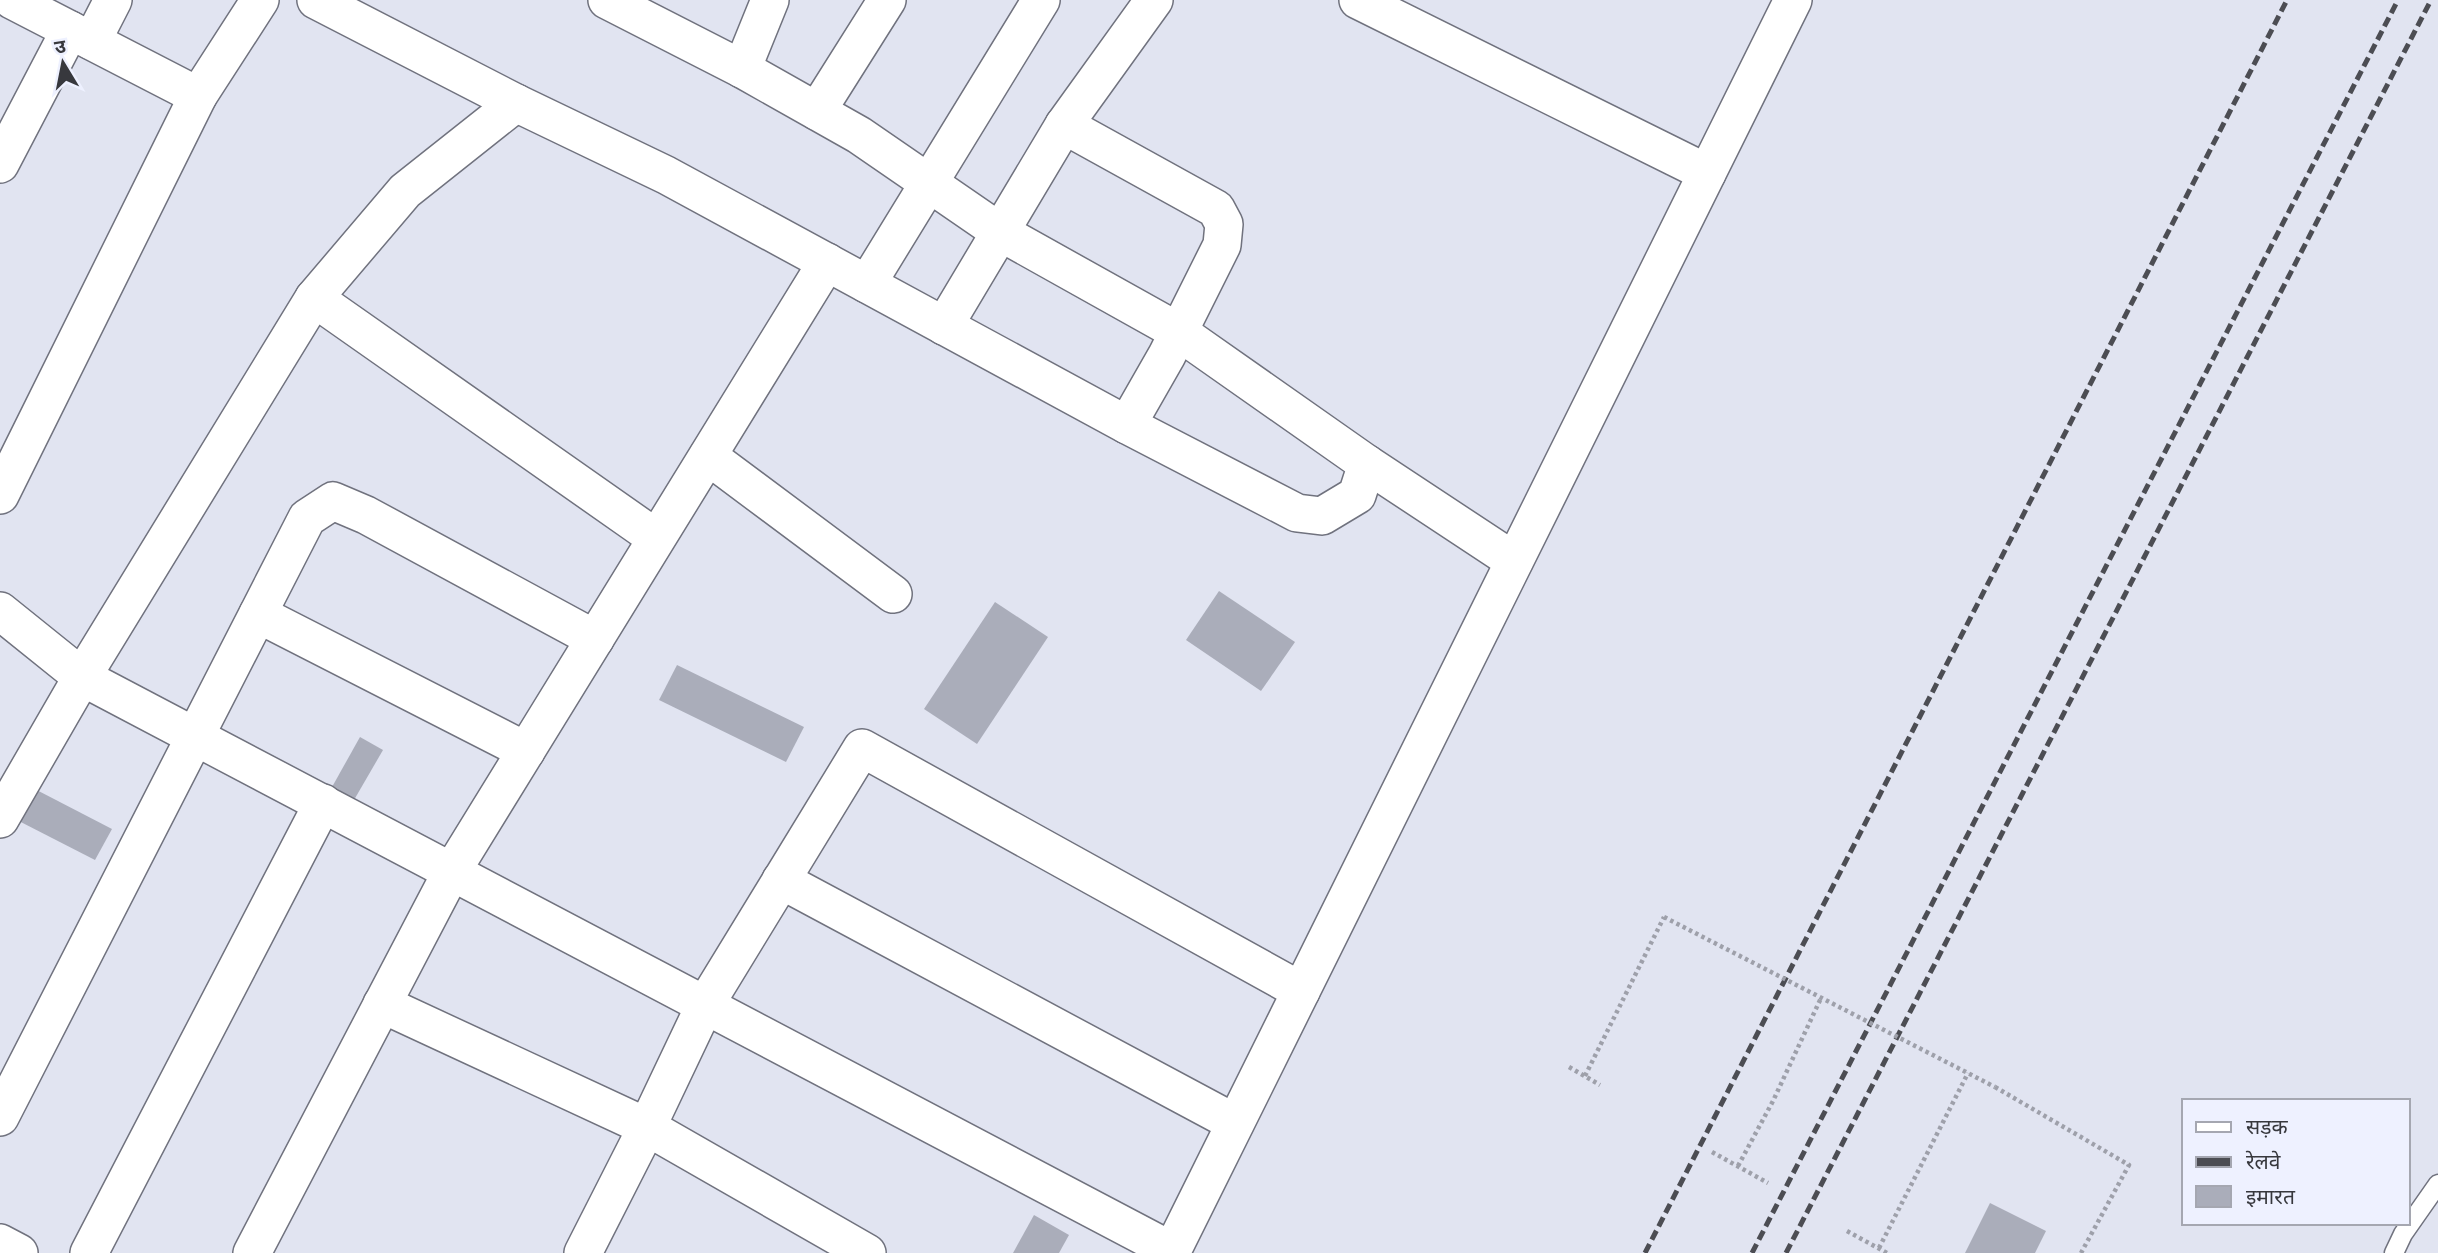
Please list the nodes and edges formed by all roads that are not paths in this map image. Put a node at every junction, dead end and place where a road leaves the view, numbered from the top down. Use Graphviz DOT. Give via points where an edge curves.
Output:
graph roads {
  1 [pos="12,0"];
  2 [pos="113,0"];
  3 [pos="260,0"];
  4 [pos="316,0"];
  5 [pos="607,0"];
  6 [pos="770,0"];
  7 [pos="887,0"];
  8 [pos="1041,0"];
  9 [pos="1154,0"];
  10 [pos="1358,0"];
  11 [pos="1793,0"];
  12 [pos="81,36"];
  13 [pos="742,69"];
  14 [pos="198,96"];
  15 [pos="516,103"];
  16 [pos="817,111"];
  17 [pos="1064,125"];
  18 [pos="0,164"];
  19 [pos="1707,173"];
  20 [pos="929,182"];
  21 [pos="1000,232"];
  22 [pos="827,262"];
  23 [pos="867,284"];
  24 [pos="314,298"];
  25 [pos="944,326"];
  26 [pos="1179,332"];
  27 [pos="1127,425"];
  28 [pos="708,456"];
  29 [pos="1367,464"];
  30 [pos="0,495"];
  31 [pos="656,538"];
  32 [pos="1514,561"];
  33 [pos="893,594"];
  34 [pos="0,611"];
  35 [pos="258,614"];
  36 [pos="595,639"];
  37 [pos="82,677"];
  38 [pos="195,735"];
  39 [pos="526,751"];
  40 [pos="323,803"];
  41 [pos="0,819"];
  42 [pos="452,870"];
  43 [pos="781,880"];
  44 [pos="1301,991"];
  45 [pos="382,1004"];
  46 [pos="705,1005"];
  47 [pos="0,1116"];
  48 [pos="1235,1123"];
  49 [pos="647,1127"];
  50 [pos="2438,1184"];
  51 [pos="2410,1224"];
  52 [pos="2409,1225"];
  53 [pos="0,1243"];
  54 [pos="1172,1252"];
  55 [pos="19,1253"];
  56 [pos="89,1253"];
  57 [pos="252,1253"];
  58 [pos="583,1253"];
  59 [pos="867,1253"];
  60 [pos="2394,1253"];
  1 -- 12 [label="street"];
  2 -- 12 [label="street"];
  3 -- 14 [label="street"];
  4 -- 15 [label="street"];
  5 -- 13 [label="street"];
  6 -- 13 [label="street"];
  7 -- 16 [label="street"];
  8 -- 20 [label="street"];
  9 -- 17 [label="street"];
  10 -- 19 [label="street"];
  11 -- 19 [label="street"];
  12 -- 14 [label="street"];
  12 -- 18 [label="street"];
  13 -- 16 [label="street"];
  14 -- 30 [label="street"];
  15 -- 22 [label="street" via="666,175"];
  15 -- 24 [label="street" via="405,191"];
  16 -- 20 [label="street"];
  17 -- 21 [label="street"];
  17 -- 26 [label="street" via="1216,209 1224,224 1222,245"];
  19 -- 32 [label="street"];
  20 -- 21 [label="street"];
  20 -- 23 [label="street"];
  21 -- 25 [label="street"];
  21 -- 26 [label="street"];
  22 -- 23 [label="street"];
  22 -- 28 [label="street"];
  23 -- 25 [label="street"];
  24 -- 31 [label="street"];
  24 -- 37 [label="street"];
  25 -- 27 [label="street"];
  26 -- 27 [label="street"];
  26 -- 29 [label="street"];
  27 -- 29 [label="street" via="1297,513 1322,516 1357,495"];
  28 -- 31 [label="street"];
  28 -- 33 [label="street"];
  29 -- 32 [label="street"];
  31 -- 36 [label="street"];
  32 -- 44 [label="street"];
  34 -- 37 [label="street"];
  35 -- 36 [label="street" via="307,518 333,501"];
  35 -- 38 [label="street"];
  35 -- 39 [label="street"];
  36 -- 39 [label="street"];
  37 -- 38 [label="street"];
  37 -- 41 [label="street"];
  38 -- 40 [label="street"];
  38 -- 47 [label="street"];
  39 -- 42 [label="street"];
  40 -- 42 [label="street"];
  40 -- 56 [label="street"];
  42 -- 45 [label="street"];
  42 -- 46 [label="street"];
  43 -- 44 [label="street" via="862,748"];
  43 -- 46 [label="street"];
  43 -- 48 [label="street"];
  44 -- 48 [label="street"];
  45 -- 49 [label="street"];
  45 -- 57 [label="street"];
  46 -- 49 [label="street"];
  46 -- 54 [label="street"];
  48 -- 54 [label="street"];
  49 -- 58 [label="street"];
  49 -- 59 [label="street"];
  50 -- 51 [label="lane"];
  52 -- 60 [label="lane"];
  53 -- 55 [label="street"];
}
